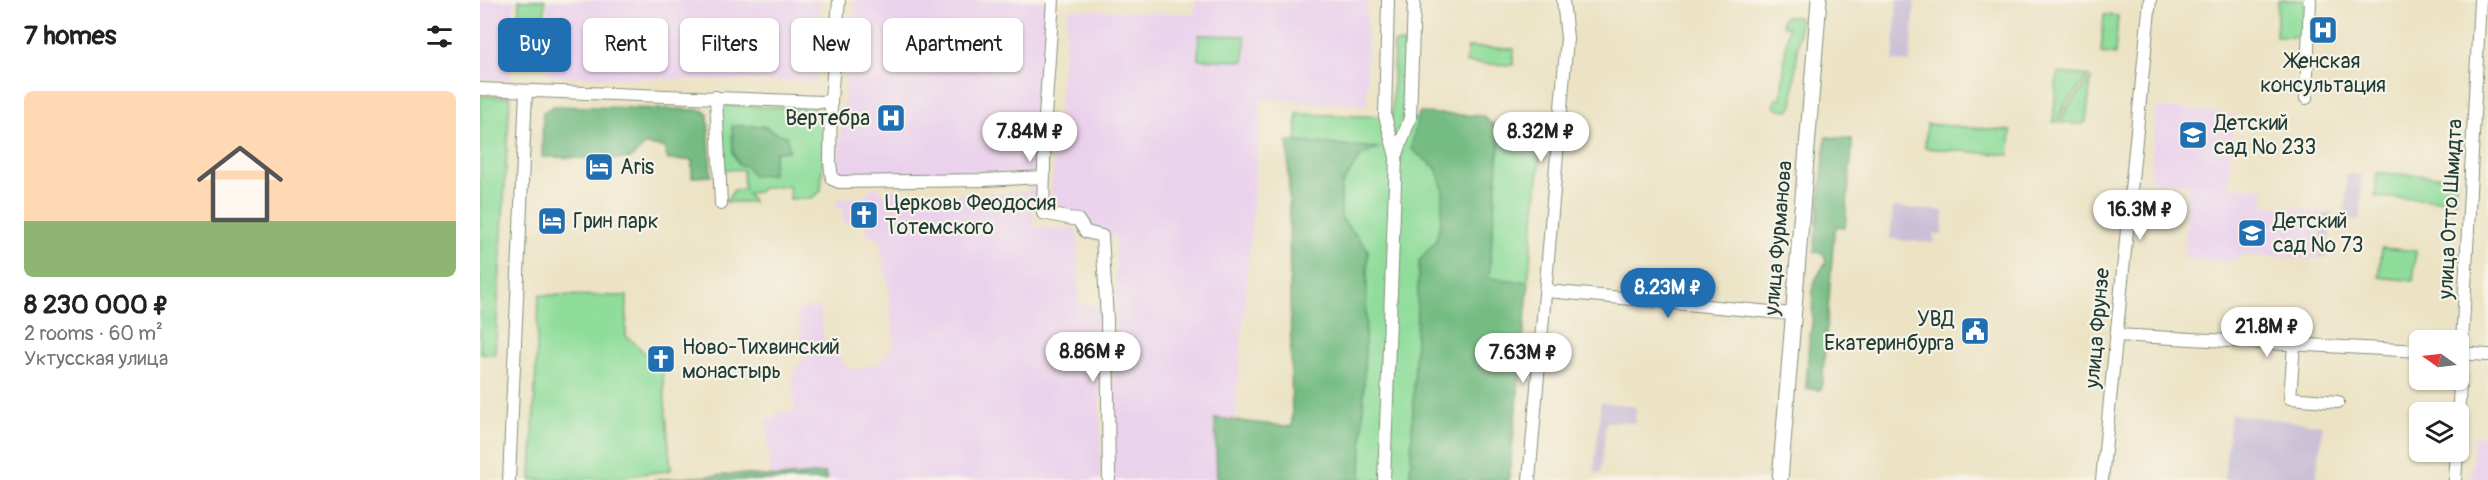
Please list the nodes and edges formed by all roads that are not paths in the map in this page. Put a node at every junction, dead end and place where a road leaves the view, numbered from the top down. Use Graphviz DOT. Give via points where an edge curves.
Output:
graph roads {
  1 [pos="838,0"];
  2 [pos="1053,0"];
  3 [pos="1388,0"];
  4 [pos="1563,0"];
  5 [pos="1819,0"];
  6 [pos="2151,0"];
  7 [pos="2310,0"];
  8 [pos="2480,0"];
  9 [pos="1414,1"];
  10 [pos="480,89"];
  11 [pos="526,91"];
  12 [pos="716,97"];
  13 [pos="2306,98"];
  14 [pos="831,100"];
  15 [pos="1396,157"];
  16 [pos="1044,177"];
  17 [pos="721,204"];
  18 [pos="1547,291"];
  19 [pos="1792,314"];
  20 [pos="2462,330"];
  21 [pos="2116,335"];
  22 [pos="2294,345"];
  23 [pos="2409,350"];
  24 [pos="2469,354"];
  25 [pos="2488,355"];
  26 [pos="2338,402"];
  27 [pos="2456,462"];
  28 [pos="509,480"];
  29 [pos="1108,480"];
  30 [pos="1384,480"];
  31 [pos="1529,480"];
  32 [pos="1780,480"];
  33 [pos="2103,480"];
  34 [pos="2455,480"];
  1 -- 14 [label="street"];
  2 -- 16 [label="street"];
  3 -- 15 [label="street" via="1385,116"];
  4 -- 18 [label="street" via="1567,38"];
  5 -- 19 [label="main road, улица Фурманова"];
  6 -- 21 [label="street, улица Фрунзе"];
  7 -- 13 [label="street"];
  8 -- 20 [label="street, улица Отто Шмидта"];
  9 -- 15 [label="street" via="1410,118"];
  10 -- 11 [label="street"];
  11 -- 12 [label="street"];
  11 -- 28 [label="street"];
  12 -- 14 [label="street"];
  12 -- 17 [label="street"];
  14 -- 16 [label="street" via="830,176 839,182"];
  15 -- 30 [label="street"];
  16 -- 29 [label="street" via="1043,213 1078,220 1086,232 1102,236"];
  18 -- 19 [label="street"];
  18 -- 31 [label="street"];
  19 -- 32 [label="main road, улица Фурманова"];
  21 -- 22 [label="street"];
  21 -- 33 [label="street, улица Фрунзе"];
  22 -- 23 [label="street"];
  22 -- 26 [label="street" via="2290,398"];
  24 -- 25 [label="street"];
  27 -- 34 [label="street"];
}
